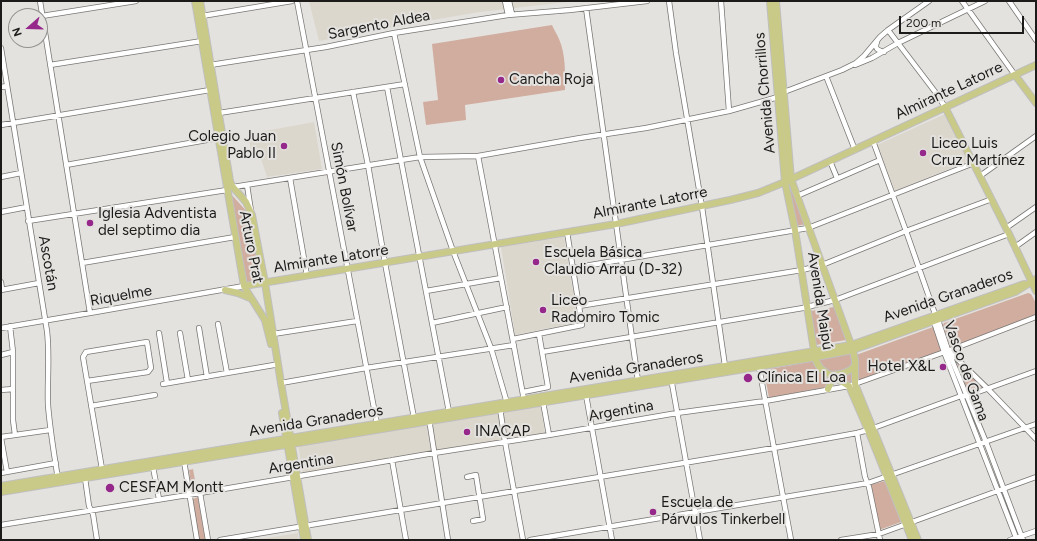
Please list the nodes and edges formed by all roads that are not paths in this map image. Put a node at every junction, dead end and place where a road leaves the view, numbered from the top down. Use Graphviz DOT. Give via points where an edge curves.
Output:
graph roads {
  1 [pos="135,1"];
  2 [pos="195,1"];
  3 [pos="200,1"];
  4 [pos="292,1"];
  5 [pos="297,1"];
  6 [pos="505,1"];
  7 [pos="509,1"];
  8 [pos="647,1"];
  9 [pos="669,1"];
  10 [pos="721,1"];
  11 [pos="770,1"];
  12 [pos="776,1"];
  13 [pos="929,1"];
  14 [pos="962,1"];
  15 [pos="985,1"];
  16 [pos="1009,1"];
  17 [pos="635,2"];
  18 [pos="586,8"];
  19 [pos="969,9"];
  20 [pos="510,14"];
  21 [pos="48,15"];
  22 [pos="202,16"];
  23 [pos="775,27"];
  24 [pos="888,30"];
  25 [pos="394,33"];
  26 [pos="878,38"];
  27 [pos="1036,40"];
  28 [pos="202,41"];
  29 [pos="898,44"];
  30 [pos="47,48"];
  31 [pos="306,50"];
  32 [pos="1,52"];
  33 [pos="884,52"];
  34 [pos="50,65"];
  35 [pos="210,65"];
  36 [pos="1036,65"];
  37 [pos="842,70"];
  38 [pos="1015,75"];
  39 [pos="826,76"];
  40 [pos="405,84"];
  41 [pos="1,86"];
  42 [pos="7,86"];
  43 [pos="387,87"];
  44 [pos="210,90"];
  45 [pos="353,92"];
  46 [pos="784,92"];
  47 [pos="778,97"];
  48 [pos="316,99"];
  49 [pos="1036,103"];
  50 [pos="945,108"];
  51 [pos="729,112"];
  52 [pos="219,113"];
  53 [pos="58,115"];
  54 [pos="688,120"];
  55 [pos="13,123"];
  56 [pos="1,125"];
  57 [pos="604,134"];
  58 [pos="1036,136"];
  59 [pos="218,138"];
  60 [pos="873,141"];
  61 [pos="855,150"];
  62 [pos="478,156"];
  63 [pos="420,157"];
  64 [pos="400,160"];
  65 [pos="880,160"];
  66 [pos="830,161"];
  67 [pos="974,163"];
  68 [pos="66,165"];
  69 [pos="368,165"];
  70 [pos="329,172"];
  71 [pos="21,173"];
  72 [pos="980,176"];
  73 [pos="1,177"];
  74 [pos="290,178"];
  75 [pos="837,178"];
  76 [pos="788,181"];
  77 [pos="247,185"];
  78 [pos="230,188"];
  79 [pos="893,195"];
  80 [pos="797,196"];
  81 [pos="992,199"];
  82 [pos="27,207"];
  83 [pos="702,207"];
  84 [pos="1036,207"];
  85 [pos="1,212"];
  86 [pos="74,214"];
  87 [pos="252,215"];
  88 [pos="28,221"];
  89 [pos="616,224"];
  90 [pos="808,228"];
  91 [pos="795,230"];
  92 [pos="906,231"];
  93 [pos="1008,231"];
  94 [pos="567,232"];
  95 [pos="1036,232"];
  96 [pos="235,237"];
  97 [pos="495,244"];
  98 [pos="708,245"];
  99 [pos="1015,247"];
  100 [pos="453,251"];
  101 [pos="419,257"];
  102 [pos="621,260"];
  103 [pos="82,263"];
  104 [pos="385,263"];
  105 [pos="822,265"];
  106 [pos="573,268"];
  107 [pos="919,268"];
  108 [pos="348,269"];
  109 [pos="802,270"];
  110 [pos="307,276"];
  111 [pos="502,278"];
  112 [pos="1033,280"];
  113 [pos="1,282"];
  114 [pos="39,283"];
  115 [pos="265,283"];
  116 [pos="467,284"];
  117 [pos="714,284"];
  118 [pos="244,286"];
  119 [pos="2,290"];
  120 [pos="225,290"];
  121 [pos="426,291"];
  122 [pos="1036,291"];
  123 [pos="251,298"];
  124 [pos="627,298"];
  125 [pos="835,300"];
  126 [pos="579,306"];
  127 [pos="507,307"];
  128 [pos="808,307"];
  129 [pos="90,313"];
  130 [pos="478,313"];
  131 [pos="1036,317"];
  132 [pos="936,319"];
  133 [pos="46,321"];
  134 [pos="357,321"];
  135 [pos="719,322"];
  136 [pos="432,323"];
  137 [pos="218,324"];
  138 [pos="10,326"];
  139 [pos="1,328"];
  140 [pos="199,328"];
  141 [pos="159,333"];
  142 [pos="180,333"];
  143 [pos="273,334"];
  144 [pos="539,334"];
  145 [pos="632,336"];
  146 [pos="513,339"];
  147 [pos="514,345"];
  148 [pos="491,348"];
  149 [pos="852,348"];
  150 [pos="946,351"];
  151 [pos="13,352"];
  152 [pos="542,352"];
  153 [pos="815,354"];
  154 [pos="1,355"];
  155 [pos="439,357"];
  156 [pos="404,363"];
  157 [pos="274,365"];
  158 [pos="725,366"];
  159 [pos="759,366"];
  160 [pos="855,366"];
  161 [pos="366,368"];
  162 [pos="1036,371"];
  163 [pos="227,373"];
  164 [pos="831,375"];
  165 [pos="207,377"];
  166 [pos="671,378"];
  167 [pos="188,380"];
  168 [pos="87,381"];
  169 [pos="638,381"];
  170 [pos="281,383"];
  171 [pos="852,385"];
  172 [pos="987,388"];
  173 [pos="13,389"];
  174 [pos="828,389"];
  175 [pos="1,390"];
  176 [pos="523,392"];
  177 [pos="155,395"];
  178 [pos="586,395"];
  179 [pos="961,396"];
  180 [pos="967,396"];
  181 [pos="524,400"];
  182 [pos="765,401"];
  183 [pos="507,402"];
  184 [pos="543,402"];
  185 [pos="91,406"];
  186 [pos="499,407"];
  187 [pos="449,412"];
  188 [pos="677,412"];
  189 [pos="414,418"];
  190 [pos="429,418"];
  191 [pos="377,424"];
  192 [pos="1036,424"];
  193 [pos="592,428"];
  194 [pos="1024,428"];
  195 [pos="871,429"];
  196 [pos="50,430"];
  197 [pos="856,433"];
  198 [pos="15,435"];
  199 [pos="549,435"];
  200 [pos="1,438"];
  201 [pos="1036,439"];
  202 [pos="289,441"];
  203 [pos="505,442"];
  204 [pos="986,442"];
  205 [pos="980,444"];
  206 [pos="774,448"];
  207 [pos="434,453"];
  208 [pos="392,460"];
  209 [pos="184,462"];
  210 [pos="686,462"];
  211 [pos="56,463"];
  212 [pos="153,467"];
  213 [pos="102,469"];
  214 [pos="7,472"];
  215 [pos="1,473"];
  216 [pos="467,476"];
  217 [pos="889,476"];
  218 [pos="295,477"];
  219 [pos="601,477"];
  220 [pos="1036,477"];
  221 [pos="85,478"];
  222 [pos="58,480"];
  223 [pos="868,483"];
  224 [pos="1,486"];
  225 [pos="1004,489"];
  226 [pos="999,490"];
  227 [pos="514,491"];
  228 [pos="1,492"];
  229 [pos="200,492"];
  230 [pos="189,494"];
  231 [pos="479,497"];
  232 [pos="783,497"];
  233 [pos="159,499"];
  234 [pos="442,503"];
  235 [pos="91,510"];
  236 [pos="401,510"];
  237 [pos="695,512"];
  238 [pos="474,521"];
  239 [pos="908,524"];
  240 [pos="1,526"];
  241 [pos="304,526"];
  242 [pos="610,526"];
  243 [pos="1036,531"];
  244 [pos="879,534"];
  245 [pos="1020,538"];
  246 [pos="97,540"];
  247 [pos="197,540"];
  248 [pos="208,540"];
  249 [pos="220,540"];
  250 [pos="304,540"];
  251 [pos="308,540"];
  252 [pos="406,540"];
  253 [pos="448,540"];
  254 [pos="523,540"];
  255 [pos="530,540"];
  256 [pos="612,540"];
  257 [pos="700,540"];
  258 [pos="791,540"];
  259 [pos="841,540"];
  260 [pos="880,540"];
  261 [pos="912,540"];
  262 [pos="918,540"];
  263 [pos="1010,540"];
  1 -- 21 [label="street"];
  2 -- 28 [label="main road, Arturo Prat"];
  3 -- 22 [label="main road, Arturo Prat"];
  4 -- 22 [label="street"];
  5 -- 31 [label="street, Simón Bolívar"];
  6 -- 20 [label="street"];
  7 -- 20 [label="street"];
  8 -- 17 [label="street, Sargento Aldea"];
  9 -- 54 [label="street"];
  10 -- 51 [label="street"];
  11 -- 23 [label="main road, Avenida Chorrillos"];
  12 -- 23 [label="main road, Avenida Chorrillos"];
  13 -- 24 [label="street"];
  14 -- 19 [label="street"];
  15 -- 19 [label="street"];
  16 -- 27 [label="street"];
  17 -- 18 [label="street, Sargento Aldea"];
  18 -- 20 [label="street, Sargento Aldea"];
  18 -- 57 [label="street"];
  19 -- 29 [label="street"];
  19 -- 38 [label="street"];
  20 -- 25 [label="street, Sargento Aldea"];
  22 -- 35 [label="main road, Arturo Prat"];
  23 -- 46 [label="main road, Avenida Chorrillos"];
  23 -- 47 [label="main road, Avenida Chorrillos"];
  24 -- 26 [label="street"];
  24 -- 29 [label="street"];
  25 -- 31 [label="street, Sargento Aldea"];
  25 -- 40 [label="street"];
  26 -- 33 [label="street" via="876,48"];
  26 -- 37 [label="street" via="864,56"];
  28 -- 34 [label="street"];
  28 -- 44 [label="main road, Arturo Prat"];
  29 -- 33 [label="street"];
  29 -- 50 [label="street"];
  30 -- 34 [label="street"];
  31 -- 35 [label="street, Sargento Aldea"];
  31 -- 48 [label="street, Simón Bolívar"];
  32 -- 42 [label="street, Ascotán"];
  33 -- 37 [label="street"];
  34 -- 53 [label="street"];
  35 -- 52 [label="main road, Arturo Prat"];
  36 -- 38 [label="main road, Almirante Latorre"];
  37 -- 39 [label="street"];
  38 -- 49 [label="main road"];
  38 -- 50 [label="main road, Almirante Latorre"];
  39 -- 46 [label="street"];
  39 -- 61 [label="street"];
  40 -- 43 [label="street"];
  40 -- 63 [label="street"];
  41 -- 42 [label="street"];
  42 -- 55 [label="street, Ascotán"];
  43 -- 45 [label="street"];
  43 -- 64 [label="street"];
  44 -- 53 [label="street"];
  44 -- 59 [label="main road, Arturo Prat"];
  45 -- 48 [label="street"];
  45 -- 69 [label="street"];
  46 -- 76 [label="main road, Avenida Chorrillos"];
  47 -- 51 [label="street"];
  47 -- 76 [label="main road, Avenida Chorrillos"];
  48 -- 52 [label="street"];
  48 -- 70 [label="street, Simón Bolívar"];
  50 -- 60 [label="main road, Almirante Latorre"];
  50 -- 67 [label="main road"];
  51 -- 54 [label="street"];
  52 -- 78 [label="main road, Arturo Prat"];
  53 -- 55 [label="street"];
  53 -- 68 [label="street"];
  54 -- 57 [label="street"];
  54 -- 83 [label="street"];
  55 -- 56 [label="street"];
  55 -- 71 [label="street, Ascotán"];
  57 -- 62 [label="street"];
  57 -- 89 [label="street"];
  58 -- 72 [label="street"];
  59 -- 68 [label="street"];
  59 -- 78 [label="main road, Arturo Prat"];
  60 -- 61 [label="main road, Almirante Latorre"];
  60 -- 65 [label="street, Vasco de Gama"];
  61 -- 66 [label="main road, Almirante Latorre"];
  62 -- 63 [label="street"];
  62 -- 97 [label="street"];
  63 -- 64 [label="street"];
  63 -- 100 [label="street"];
  64 -- 69 [label="street"];
  64 -- 101 [label="street"];
  65 -- 75 [label="street"];
  65 -- 79 [label="street, Vasco de Gama"];
  66 -- 75 [label="street"];
  66 -- 76 [label="main road, Almirante Latorre"];
  67 -- 72 [label="main road"];
  67 -- 79 [label="street"];
  68 -- 86 [label="street"];
  69 -- 70 [label="street"];
  69 -- 104 [label="street"];
  70 -- 74 [label="street"];
  70 -- 108 [label="street, Simón Bolívar"];
  71 -- 73 [label="street"];
  71 -- 82 [label="street, Ascotán"];
  72 -- 81 [label="main road"];
  74 -- 77 [label="street"];
  74 -- 110 [label="street"];
  75 -- 80 [label="street"];
  76 -- 80 [label="main road, Avenida Maipú"];
  76 -- 83 [label="main road, Almirante Latorre" via="748,196"];
  76 -- 91 [label="main road, Avenida Maipú"];
  77 -- 78 [label="street"];
  77 -- 87 [label="street, Arturo Prat"];
  78 -- 86 [label="street"];
  78 -- 87 [label="main road, Arturo Prat" via="246,202"];
  78 -- 96 [label="main road, Arturo Prat"];
  79 -- 90 [label="street"];
  79 -- 92 [label="street, Vasco de Gama"];
  80 -- 90 [label="main road, Avenida Maipú"];
  81 -- 92 [label="street"];
  81 -- 93 [label="main road"];
  82 -- 85 [label="street"];
  82 -- 88 [label="street, Ascotán"];
  83 -- 89 [label="main road, Almirante Latorre"];
  83 -- 98 [label="street"];
  84 -- 93 [label="street"];
  86 -- 88 [label="street"];
  86 -- 103 [label="street"];
  87 -- 115 [label="main road, Arturo Prat"];
  88 -- 114 [label="street, Ascotán"];
  89 -- 94 [label="main road, Almirante Latorre"];
  89 -- 102 [label="street"];
  90 -- 91 [label="street"];
  90 -- 105 [label="main road, Avenida Maipú"];
  91 -- 98 [label="street"];
  91 -- 109 [label="main road, Avenida Maipú"];
  92 -- 105 [label="street"];
  92 -- 107 [label="street, Vasco de Gama"];
  93 -- 99 [label="main road"];
  93 -- 107 [label="street"];
  94 -- 97 [label="main road, Almirante Latorre"];
  94 -- 106 [label="street"];
  95 -- 99 [label="street"];
  96 -- 103 [label="street"];
  96 -- 118 [label="main road, Arturo Prat"];
  97 -- 100 [label="main road, Almirante Latorre"];
  97 -- 111 [label="street"];
  98 -- 102 [label="street"];
  98 -- 117 [label="street"];
  99 -- 112 [label="main road"];
  100 -- 101 [label="main road, Almirante Latorre"];
  100 -- 116 [label="street"];
  101 -- 104 [label="main road, Almirante Latorre"];
  101 -- 121 [label="street"];
  102 -- 106 [label="street"];
  102 -- 124 [label="street"];
  103 -- 129 [label="street"];
  104 -- 108 [label="main road, Almirante Latorre"];
  104 -- 156 [label="street"];
  105 -- 109 [label="street"];
  105 -- 125 [label="main road, Avenida Maipú"];
  106 -- 126 [label="street"];
  107 -- 125 [label="street"];
  107 -- 132 [label="street, Vasco de Gama"];
  108 -- 110 [label="main road, Almirante Latorre"];
  108 -- 134 [label="street, Simón Bolívar"];
  109 -- 117 [label="street"];
  109 -- 128 [label="main road, Avenida Maipú"];
  110 -- 115 [label="main road, Almirante Latorre"];
  111 -- 116 [label="street"];
  111 -- 127 [label="street"];
  112 -- 122 [label="main road"];
  112 -- 132 [label="main road, Avenida Granaderos" via="1015,292"];
  113 -- 119 [label="street"];
  114 -- 119 [label="street"];
  114 -- 133 [label="street, Ascotán"];
  115 -- 118 [label="main road, Almirante Latorre"];
  115 -- 143 [label="main road, Arturo Prat"];
  116 -- 121 [label="street"];
  116 -- 130 [label="street"];
  117 -- 124 [label="street"];
  117 -- 135 [label="street"];
  118 -- 120 [label="street, Riquelme"];
  118 -- 123 [label="main road, Arturo Prat"];
  120 -- 123 [label="main road"];
  120 -- 129 [label="street, Riquelme"];
  121 -- 136 [label="street"];
  123 -- 157 [label="main road, Arturo Prat" via="268,326"];
  124 -- 126 [label="street"];
  124 -- 145 [label="street"];
  125 -- 128 [label="street"];
  125 -- 149 [label="main road, Avenida Maipú"];
  126 -- 144 [label="street" via="582,325"];
  127 -- 130 [label="street"];
  127 -- 146 [label="street"];
  128 -- 135 [label="street"];
  128 -- 153 [label="main road, Avenida Maipú"];
  129 -- 133 [label="street, Riquelme"];
  130 -- 136 [label="street"];
  130 -- 148 [label="street"];
  131 -- 150 [label="street, Argentina"];
  132 -- 149 [label="main road, Avenida Granaderos"];
  132 -- 150 [label="street, Vasco de Gama"];
  133 -- 138 [label="street, Riquelme"];
  133 -- 196 [label="street, Ascotán"];
  134 -- 143 [label="street"];
  134 -- 161 [label="street, Simón Bolívar"];
  135 -- 145 [label="street"];
  135 -- 158 [label="street"];
  136 -- 155 [label="street"];
  137 -- 163 [label="street"];
  138 -- 139 [label="street, Riquelme"];
  138 -- 151 [label="street"];
  140 -- 165 [label="street"];
  141 -- 167 [label="street" via="166,384"];
  142 -- 167 [label="street"];
  143 -- 170 [label="main road, Arturo Prat"];
  144 -- 146 [label="street"];
  144 -- 152 [label="street"];
  145 -- 152 [label="street"];
  145 -- 169 [label="street"];
  146 -- 147 [label="street"];
  147 -- 148 [label="street"];
  147 -- 176 [label="street"];
  148 -- 155 [label="street"];
  148 -- 183 [label="street"];
  149 -- 153 [label="main road, Avenida Granaderos"];
  149 -- 160 [label="main road, Avenida Maipú"];
  150 -- 171 [label="street, Argentina"];
  150 -- 172 [label="street"];
  150 -- 179 [label="street, Vasco de Gama"];
  150 -- 180 [label="street, Vasco de Gama"];
  151 -- 154 [label="street"];
  151 -- 173 [label="street"];
  152 -- 176 [label="street" via="548,387"];
  153 -- 158 [label="main road, Avenida Granaderos"];
  153 -- 159 [label="main road, Avenida Granaderos"];
  153 -- 164 [label="main road, Avenida Maipú" via="821,369"];
  155 -- 156 [label="street"];
  155 -- 187 [label="street"];
  156 -- 161 [label="street"];
  156 -- 189 [label="street"];
  157 -- 163 [label="street"];
  157 -- 202 [label="main road, Arturo Prat"];
  158 -- 166 [label="main road, Avenida Granaderos"];
  159 -- 166 [label="main road, Avenida Granaderos"];
  159 -- 182 [label="street"];
  160 -- 164 [label="main road" via="840,375"];
  160 -- 171 [label="main road, Avenida Maipú"];
  161 -- 170 [label="street"];
  161 -- 191 [label="street, Simón Bolívar"];
  162 -- 172 [label="street"];
  163 -- 165 [label="street"];
  164 -- 171 [label="main road, Avenida Maipú"];
  164 -- 174 [label="main road"];
  165 -- 167 [label="street"];
  166 -- 169 [label="main road, Avenida Granaderos"];
  166 -- 178 [label="main road, Avenida Granaderos"];
  166 -- 188 [label="street"];
  168 -- 168 [label="street" via="148,372 151,368 147,342 86,352 83,357"];
  168 -- 185 [label="street"];
  169 -- 181 [label="main road, Avenida Granaderos"];
  170 -- 202 [label="main road, Arturo Prat"];
  171 -- 174 [label="street, Argentina"];
  171 -- 195 [label="main road, Avenida Maipú"];
  172 -- 180 [label="street"];
  172 -- 194 [label="street"];
  173 -- 175 [label="street"];
  173 -- 198 [label="street"];
  174 -- 182 [label="street, Argentina"];
  176 -- 181 [label="street"];
  177 -- 185 [label="street"];
  178 -- 184 [label="main road, Avenida Granaderos"];
  178 -- 193 [label="street"];
  179 -- 180 [label="street"];
  179 -- 195 [label="street"];
  179 -- 205 [label="street, Vasco de Gama"];
  180 -- 204 [label="street, Vasco de Gama"];
  181 -- 183 [label="main road, Avenida Granaderos"];
  182 -- 188 [label="street, Argentina"];
  182 -- 206 [label="street"];
  183 -- 186 [label="main road, Avenida Granaderos"];
  184 -- 186 [label="main road, Avenida Granaderos"];
  184 -- 199 [label="street"];
  185 -- 213 [label="street"];
  186 -- 187 [label="main road, Avenida Granaderos"];
  186 -- 190 [label="main road, Avenida Granaderos"];
  186 -- 203 [label="street"];
  187 -- 190 [label="main road, Avenida Granaderos"];
  188 -- 193 [label="street, Argentina"];
  188 -- 210 [label="street"];
  189 -- 190 [label="main road, Avenida Granaderos"];
  189 -- 191 [label="main road, Avenida Granaderos"];
  190 -- 202 [label="main road, Avenida Granaderos"];
  190 -- 207 [label="street"];
  191 -- 202 [label="main road, Avenida Granaderos"];
  192 -- 194 [label="street"];
  193 -- 199 [label="street, Argentina"];
  193 -- 219 [label="street"];
  194 -- 201 [label="street"];
  194 -- 204 [label="street"];
  195 -- 197 [label="street"];
  195 -- 217 [label="main road, Avenida Maipú"];
  196 -- 198 [label="street"];
  196 -- 211 [label="street, Ascotán"];
  197 -- 206 [label="street"];
  197 -- 223 [label="street"];
  198 -- 200 [label="street"];
  199 -- 203 [label="street, Argentina"];
  200 -- 214 [label="street"];
  202 -- 209 [label="main road, Avenida Granaderos"];
  202 -- 213 [label="main road, Avenida Granaderos"];
  202 -- 218 [label="main road, Arturo Prat"];
  203 -- 207 [label="street, Argentina"];
  203 -- 227 [label="street"];
  204 -- 205 [label="street"];
  204 -- 225 [label="street, Vasco de Gama"];
  205 -- 217 [label="street"];
  205 -- 226 [label="street, Vasco de Gama"];
  206 -- 210 [label="street"];
  206 -- 232 [label="street"];
  207 -- 208 [label="street, Argentina"];
  207 -- 234 [label="street"];
  208 -- 218 [label="street, Argentina"];
  208 -- 236 [label="street"];
  209 -- 212 [label="main road, Avenida Granaderos"];
  209 -- 230 [label="street"];
  210 -- 219 [label="street"];
  210 -- 237 [label="street"];
  211 -- 214 [label="street"];
  211 -- 222 [label="street, Ascotán"];
  212 -- 221 [label="main road, Avenida Granaderos"];
  212 -- 233 [label="street"];
  213 -- 222 [label="main road, Avenida Granaderos"];
  214 -- 215 [label="street"];
  216 -- 231 [label="street" via="476,475"];
  217 -- 223 [label="street"];
  217 -- 239 [label="main road, Avenida Maipú"];
  218 -- 229 [label="street, Argentina"];
  218 -- 241 [label="main road, Arturo Prat"];
  219 -- 227 [label="street"];
  219 -- 242 [label="street"];
  220 -- 225 [label="street"];
  221 -- 222 [label="main road, Avenida Granaderos"];
  221 -- 235 [label="street"];
  222 -- 224 [label="main road, Avenida Granaderos"];
  222 -- 228 [label="main road, Avenida Granaderos"];
  223 -- 232 [label="street"];
  223 -- 244 [label="street"];
  225 -- 226 [label="street"];
  225 -- 245 [label="street, Vasco de Gama"];
  226 -- 239 [label="street"];
  226 -- 245 [label="street, Vasco de Gama"];
  227 -- 231 [label="street"];
  227 -- 254 [label="street"];
  229 -- 230 [label="street, Argentina"];
  229 -- 248 [label="street"];
  230 -- 233 [label="street"];
  230 -- 247 [label="street"];
  231 -- 234 [label="street"];
  231 -- 238 [label="street" via="483,519"];
  232 -- 237 [label="street"];
  232 -- 258 [label="street"];
  233 -- 235 [label="street"];
  234 -- 236 [label="street"];
  234 -- 253 [label="street"];
  235 -- 240 [label="street"];
  235 -- 246 [label="street"];
  236 -- 241 [label="street"];
  236 -- 252 [label="street"];
  237 -- 242 [label="street"];
  237 -- 257 [label="street"];
  239 -- 244 [label="street"];
  239 -- 261 [label="main road, Avenida Maipú"];
  239 -- 262 [label="main road, Avenida Maipú"];
  241 -- 249 [label="street"];
  241 -- 250 [label="main road, Arturo Prat"];
  241 -- 251 [label="main road, Arturo Prat"];
  242 -- 255 [label="street"];
  242 -- 256 [label="street"];
  243 -- 245 [label="street"];
  244 -- 259 [label="street"];
  244 -- 260 [label="street"];
  245 -- 263 [label="street"];
}
